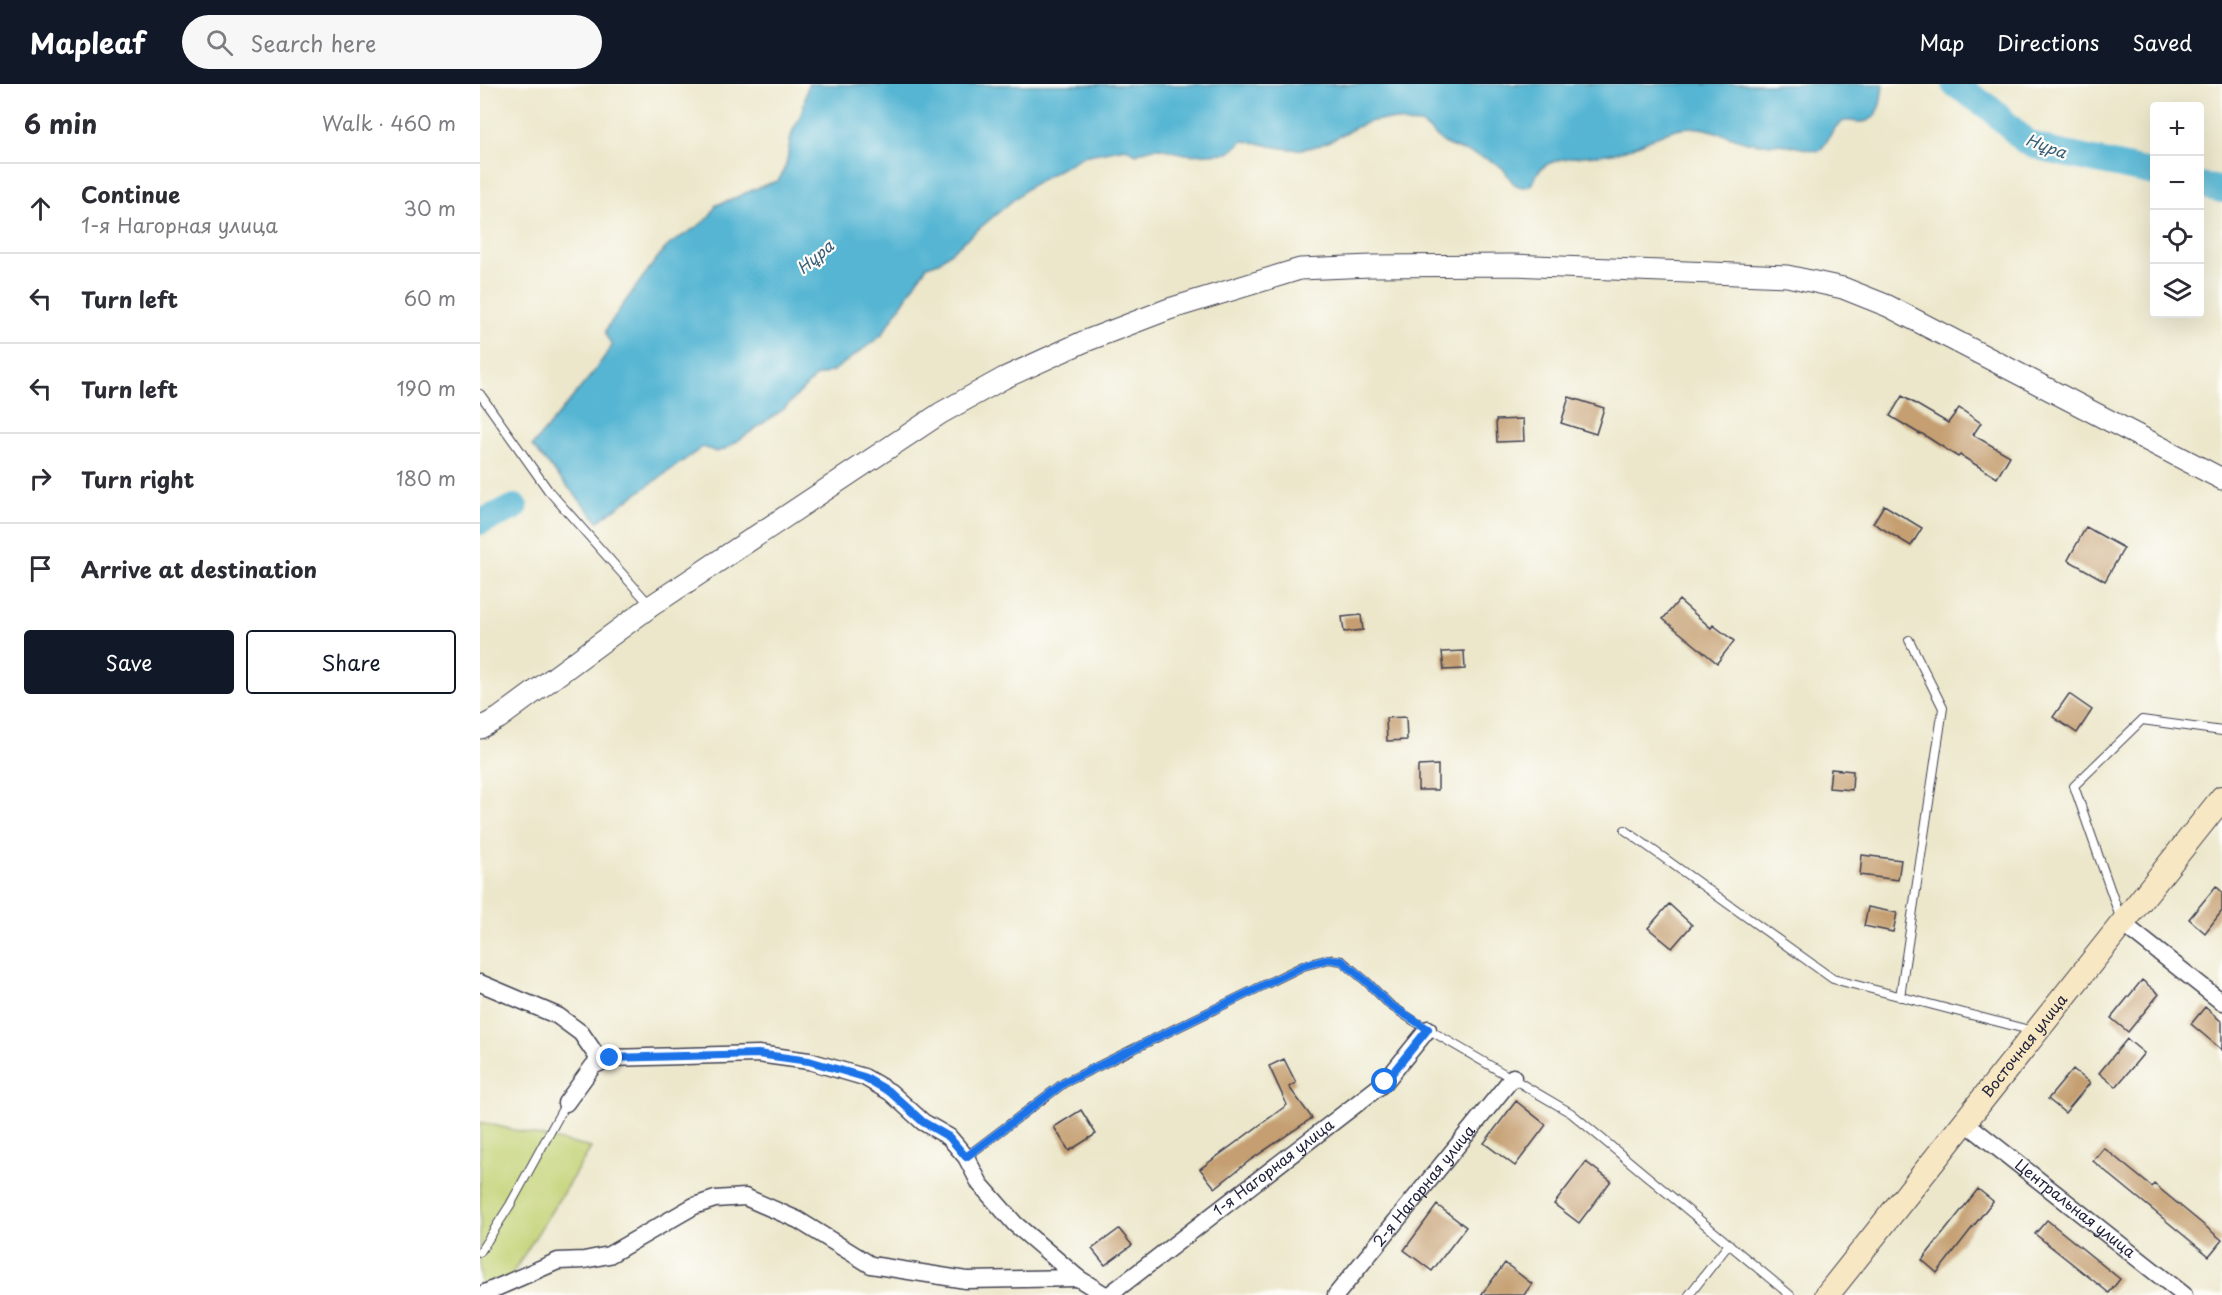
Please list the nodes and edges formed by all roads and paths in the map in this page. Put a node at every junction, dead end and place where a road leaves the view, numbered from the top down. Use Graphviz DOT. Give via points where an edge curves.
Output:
graph roads {
  1 [pos="480,393"];
  2 [pos="2222,480"];
  3 [pos="651,606"];
  4 [pos="1909,640"];
  5 [pos="480,728"];
  6 [pos="2222,731"];
  7 [pos="2222,798"];
  8 [pos="1625,830"];
  9 [pos="2122,923"];
  10 [pos="480,983"];
  11 [pos="1900,997"];
  12 [pos="2222,1002"];
  13 [pos="1428,1029"];
  14 [pos="2037,1032"];
  15 [pos="602,1062"];
  16 [pos="1513,1077"];
  17 [pos="566,1103"];
  18 [pos="1965,1122"];
  19 [pos="966,1157"];
  20 [pos="1729,1244"];
  21 [pos="480,1252"];
  22 [pos="1078,1278"];
  23 [pos="480,1295"];
  24 [pos="1107,1295"];
  25 [pos="1336,1295"];
  26 [pos="1689,1295"];
  27 [pos="1790,1295"];
  28 [pos="1827,1295"];
  29 [pos="2184,1295"];
  1 -- 3 [label="lane" via="548,490"];
  2 -- 3 [label="street" via="1888,306 1843,288 1787,276 1513,265 1300,269 1169,309 1004,378 941,413"];
  3 -- 5 [label="street"];
  4 -- 11 [label="lane" via="1943,708"];
  6 -- 9 [label="lane" via="2142,720 2074,786"];
  7 -- 9 [label="main road, Восточная улица"];
  8 -- 11 [label="lane" via="1833,979"];
  9 -- 12 [label="street"];
  9 -- 14 [label="main road, Восточная улица"];
  10 -- 15 [label="street" via="558,1016 581,1034"];
  11 -- 14 [label="lane"];
  13 -- 16 [label="lane"];
  13 -- 19 [label="lane" via="1390,1005 1342,961 1320,961 1064,1083"];
  13 -- 24 [label="street, 1-я Нагорная улица" via="1385,1082"];
  14 -- 18 [label="main road, Восточная улица"];
  15 -- 17 [label="street" via="593,1066"];
  15 -- 19 [label="street" via="610,1058 758,1054 809,1061 864,1077 890,1092 923,1122 949,1137"];
  16 -- 20 [label="lane" via="1571,1113"];
  16 -- 25 [label="street, 2-я Нагорная улица"];
  17 -- 21 [label="lane"];
  18 -- 28 [label="main road, Восточная улица"];
  18 -- 29 [label="street, Центральная улица"];
  19 -- 22 [label="street" via="980,1184 1015,1224"];
  20 -- 26 [label="lane"];
  20 -- 27 [label="lane"];
  22 -- 23 [label="street" via="966,1280 871,1266 798,1220 745,1197 715,1199 694,1206 609,1255 558,1261"];
  22 -- 24 [label="street"];
}
